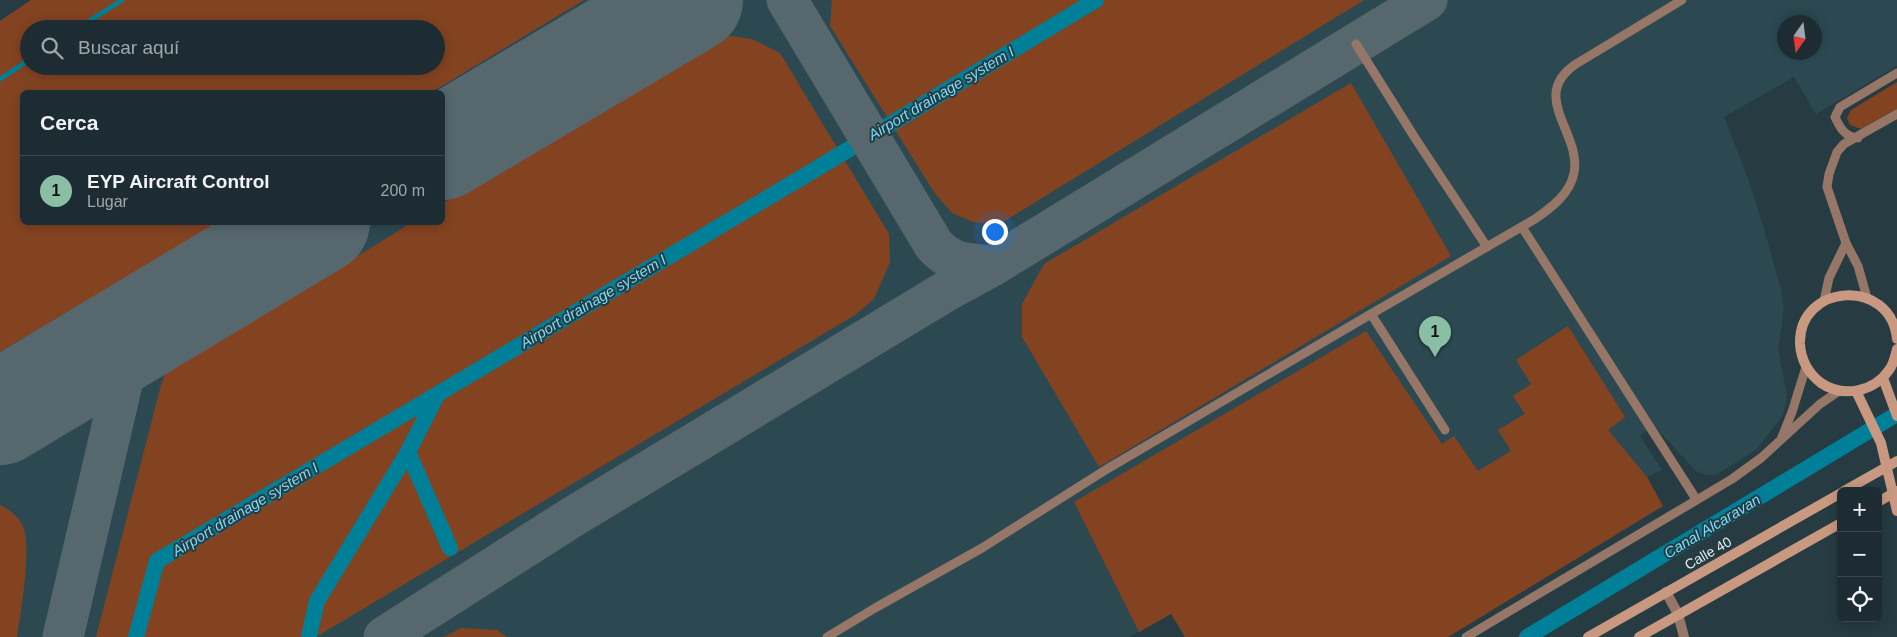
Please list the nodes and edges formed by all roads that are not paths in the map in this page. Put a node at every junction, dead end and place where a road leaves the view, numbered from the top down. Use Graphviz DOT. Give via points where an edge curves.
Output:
graph roads {
  1 [pos="1682,0"];
  2 [pos="1356,44"];
  3 [pos="1897,73"];
  4 [pos="1897,114"];
  5 [pos="1858,138"];
  6 [pos="1522,227"];
  7 [pos="1846,243"];
  8 [pos="1487,247"];
  9 [pos="1867,298"];
  10 [pos="1824,301"];
  11 [pos="1371,314"];
  12 [pos="1893,318"];
  13 [pos="1897,339"];
  14 [pos="1897,349"];
  15 [pos="1896,360"];
  16 [pos="1806,367"];
  17 [pos="1883,378"];
  18 [pos="1839,391"];
  19 [pos="1856,391"];
  20 [pos="1895,411"];
  21 [pos="1445,430"];
  22 [pos="1781,439"];
  23 [pos="1897,461"];
  24 [pos="1887,466"];
  25 [pos="1851,487"];
  26 [pos="1895,492"];
  27 [pos="1837,495"];
  28 [pos="1696,500"];
  29 [pos="1882,500"];
  30 [pos="1897,511"];
  31 [pos="1837,525"];
  32 [pos="1666,592"];
  33 [pos="1678,614"];
  34 [pos="827,637"];
  35 [pos="1466,637"];
  36 [pos="1588,637"];
  37 [pos="1639,637"];
  38 [pos="1684,637"];
  1 -- 6 [label="lane" via="1567,70 1560,81 1555,102 1575,154 1574,174 1556,204"];
  2 -- 8 [label="lane"];
  3 -- 5 [label="lane" via="1840,107 1835,116 1844,133"];
  4 -- 5 [label="lane"];
  5 -- 7 [label="lane" via="1844,144 1837,152 1827,187"];
  6 -- 8 [label="lane"];
  6 -- 28 [label="lane"];
  7 -- 9 [label="lane" via="1858,266"];
  7 -- 10 [label="lane" via="1829,278"];
  8 -- 11 [label="lane"];
  9 -- 10 [label="main road" via="1852,294"];
  9 -- 12 [label="main road"];
  10 -- 16 [label="main road" via="1812,310 1800,337 1800,352"];
  11 -- 21 [label="lane"];
  11 -- 34 [label="lane" via="1107,469 982,548"];
  12 -- 13 [label="main road"];
  14 -- 15 [label="main road"];
  15 -- 17 [label="main road"];
  16 -- 18 [label="main road" via="1814,378"];
  16 -- 22 [label="lane"];
  17 -- 19 [label="main road"];
  17 -- 20 [label="main road"];
  18 -- 19 [label="main road"];
  18 -- 22 [label="lane"];
  19 -- 24 [label="main road"];
  22 -- 28 [label="lane" via="1761,458"];
  23 -- 24 [label="main road"];
  24 -- 25 [label="main road"];
  24 -- 26 [label="main road"];
  26 -- 29 [label="main road"];
  26 -- 30 [label="main road"];
  27 -- 32 [label="main road, Calle 40"];
  28 -- 35 [label="lane"];
  31 -- 33 [label="main road"];
  32 -- 33 [label="street"];
  32 -- 36 [label="main road, Calle 40"];
  33 -- 37 [label="main road"];
  33 -- 38 [label="street"];
}
